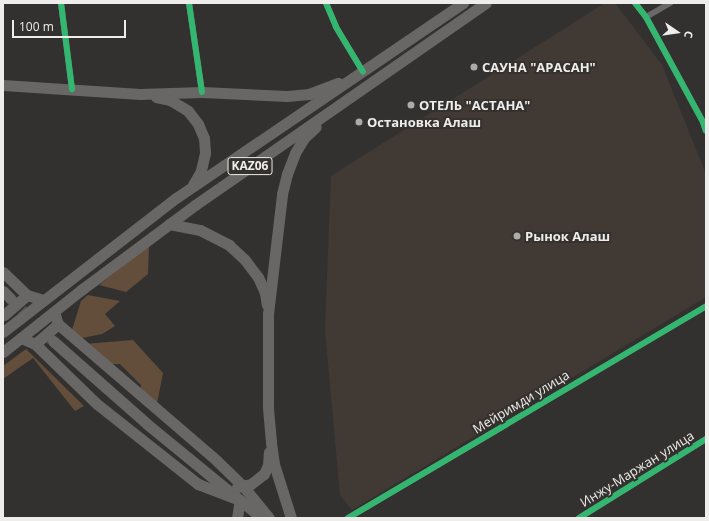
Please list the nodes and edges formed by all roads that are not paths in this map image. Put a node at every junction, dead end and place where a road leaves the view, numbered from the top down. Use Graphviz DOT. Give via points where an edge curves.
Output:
graph roads {
  1 [pos="61,3"];
  2 [pos="189,3"];
  3 [pos="326,3"];
  4 [pos="463,3"];
  5 [pos="486,3"];
  6 [pos="635,3"];
  7 [pos="670,3"];
  8 [pos="646,17"];
  9 [pos="363,72"];
  10 [pos="352,79"];
  11 [pos="3,85"];
  12 [pos="72,89"];
  13 [pos="202,92"];
  14 [pos="140,94"];
  15 [pos="350,97"];
  16 [pos="704,121"];
  17 [pos="706,131"];
  18 [pos="190,189"];
  19 [pos="169,224"];
  20 [pos="3,272"];
  21 [pos="27,295"];
  22 [pos="43,300"];
  23 [pos="706,306"];
  24 [pos="54,312"];
  25 [pos="268,314"];
  26 [pos="3,315"];
  27 [pos="58,324"];
  28 [pos="5,330"];
  29 [pos="21,338"];
  30 [pos="53,340"];
  31 [pos="35,344"];
  32 [pos="3,352"];
  33 [pos="706,439"];
  34 [pos="271,442"];
  35 [pos="243,486"];
  36 [pos="227,488"];
  37 [pos="240,500"];
  38 [pos="238,518"];
  39 [pos="262,518"];
  40 [pos="269,518"];
  41 [pos="291,518"];
  42 [pos="348,518"];
  43 [pos="579,518"];
  1 -- 12 [label="street"];
  2 -- 13 [label="street"];
  3 -- 9 [label="street" via="336,27"];
  4 -- 9 [label="highway, KАZ06"];
  5 -- 15 [label="highway, KАZ06"];
  6 -- 8 [label="street"];
  7 -- 8 [label="street"];
  8 -- 16 [label="street"];
  9 -- 10 [label="highway, KАZ06"];
  10 -- 13 [label="highway" via="309,94 287,96"];
  10 -- 18 [label="highway, KАZ06"];
  11 -- 12 [label="highway"];
  12 -- 14 [label="highway"];
  13 -- 14 [label="highway"];
  14 -- 18 [label="highway" via="170,100 188,111 198,124 204,138 206,154 201,171"];
  15 -- 19 [label="highway, KАZ06"];
  15 -- 25 [label="highway, KАZ06" via="304,138 287,174 282,194"];
  16 -- 17 [label="street"];
  18 -- 22 [label="highway, KАZ06"];
  19 -- 24 [label="highway, KАZ06"];
  19 -- 25 [label="highway" via="200,230 229,245 258,277 265,293"];
  20 -- 21 [label="highway"];
  21 -- 22 [label="highway"];
  21 -- 26 [label="highway"];
  22 -- 28 [label="highway, KАZ06"];
  23 -- 42 [label="street, Мейримди улица"];
  24 -- 27 [label="highway"];
  24 -- 29 [label="highway, KАZ06"];
  25 -- 34 [label="highway, KАZ06" via="268,406"];
  26 -- 28 [label="highway"];
  27 -- 31 [label="highway"];
  27 -- 35 [label="highway" via="217,460"];
  29 -- 31 [label="highway"];
  29 -- 32 [label="highway, KАZ06"];
  30 -- 36 [label="highway" via="147,424"];
  31 -- 37 [label="highway" via="97,404 198,484"];
  33 -- 43 [label="street, Инжу-Маржан улица"];
  34 -- 35 [label="highway" via="264,474 258,480"];
  34 -- 41 [label="highway, KАZ06" via="274,464"];
  35 -- 36 [label="highway"];
  35 -- 40 [label="highway"];
  36 -- 37 [label="highway"];
  37 -- 38 [label="highway"];
  37 -- 39 [label="highway"];
}
